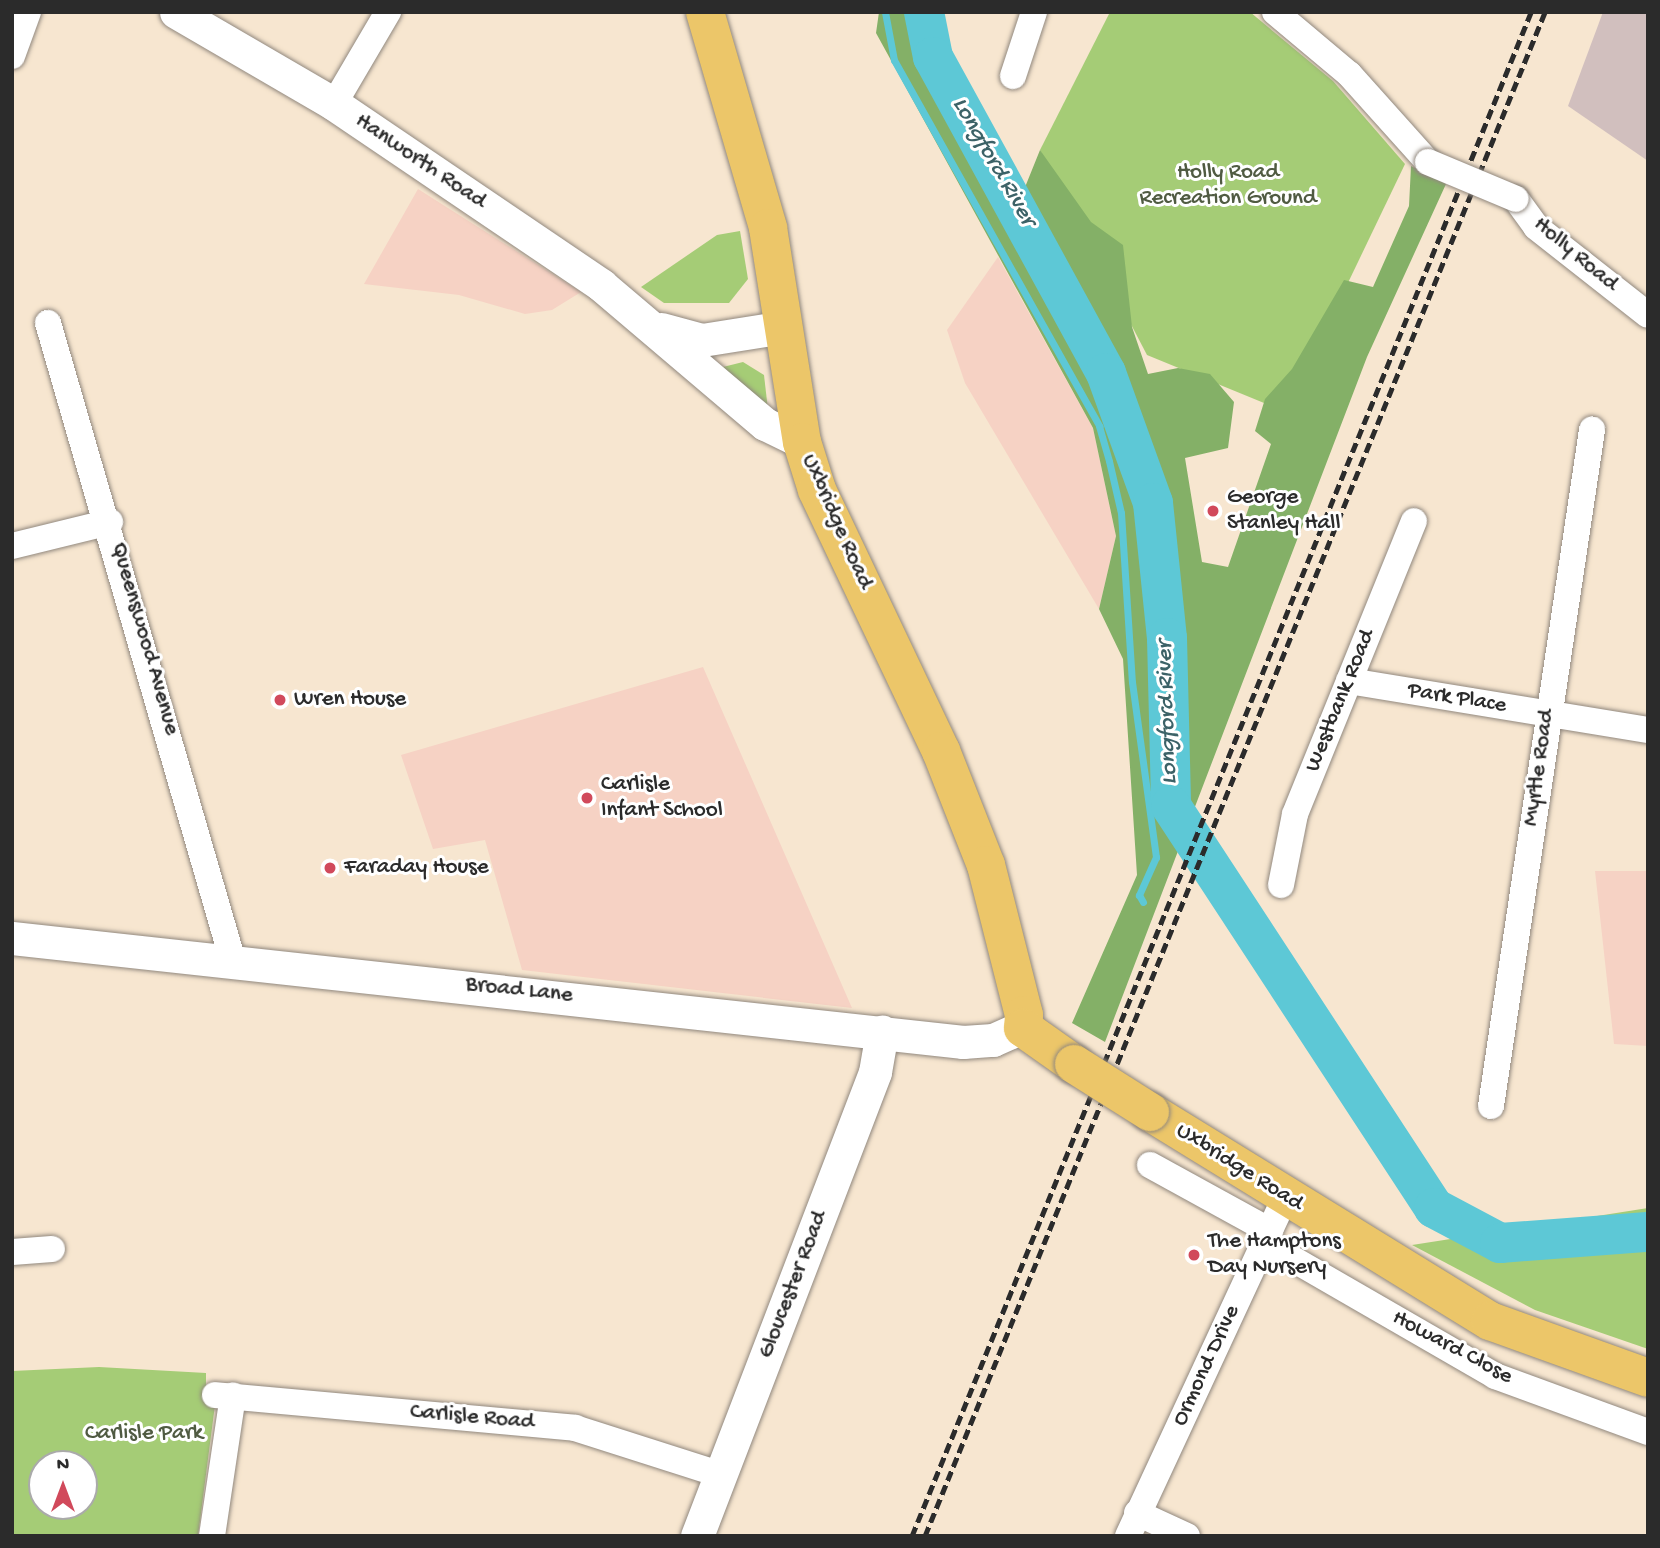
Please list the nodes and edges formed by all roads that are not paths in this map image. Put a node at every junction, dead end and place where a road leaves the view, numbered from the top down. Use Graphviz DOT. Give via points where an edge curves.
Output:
graph roads {
  1 [pos="28,12"];
  2 [pos="176,12"];
  3 [pos="388,12"];
  4 [pos="705,12"];
  5 [pos="1034,12"];
  6 [pos="1284,15"];
  7 [pos="12,56"];
  8 [pos="1013,76"];
  9 [pos="334,104"];
  10 [pos="1648,315"];
  11 [pos="48,323"];
  12 [pos="655,327"];
  13 [pos="784,327"];
  14 [pos="1592,430"];
  15 [pos="802,442"];
  16 [pos="1414,521"];
  17 [pos="110,522"];
  18 [pos="12,546"];
  19 [pos="1349,681"];
  20 [pos="1547,714"];
  21 [pos="1648,730"];
  22 [pos="1281,885"];
  23 [pos="12,937"];
  24 [pos="232,958"];
  25 [pos="1025,1024"];
  26 [pos="882,1032"];
  27 [pos="1491,1106"];
  28 [pos="1150,1165"];
  29 [pos="1285,1197"];
  30 [pos="1268,1237"];
  31 [pos="52,1249"];
  32 [pos="12,1252"];
  33 [pos="1648,1378"];
  34 [pos="1648,1432"];
  35 [pos="722,1475"];
  36 [pos="1133,1525"];
  37 [pos="212,1536"];
  38 [pos="697,1536"];
  39 [pos="1187,1536"];
  1 -- 7 [label="street"];
  2 -- 9 [label="street, Hanworth Road"];
  3 -- 9 [label="street"];
  4 -- 13 [label="main road, Uxbridge Road" via="768,228"];
  5 -- 8 [label="street"];
  6 -- 10 [label="street, Holly Road, bridge" via="1349,74 1428,162 1516,199 1536,227"];
  9 -- 12 [label="street, Hanworth Road"];
  11 -- 17 [label="street, Queenswood Avenue"];
  12 -- 13 [label="street, Hanworth Road" via="702,340"];
  12 -- 15 [label="street, Hanworth Road" via="765,424"];
  13 -- 15 [label="main road, Uxbridge Road"];
  14 -- 20 [label="street, Myrtle Road"];
  15 -- 25 [label="main road, Uxbridge Road" via="817,490 941,751 986,865"];
  16 -- 19 [label="street, Westbank Road"];
  17 -- 18 [label="street"];
  17 -- 24 [label="street, Queenswood Avenue"];
  19 -- 20 [label="street, Park Place"];
  19 -- 22 [label="street, Westbank Road" via="1295,814"];
  20 -- 21 [label="street, Park Place"];
  20 -- 27 [label="street, Myrtle Road"];
  23 -- 24 [label="street, Broad Lane"];
  24 -- 26 [label="street, Broad Lane"];
  25 -- 26 [label="street, Broad Lane" via="993,1040 963,1042"];
  25 -- 29 [label="main road, Uxbridge Road, bridge" via="1074,1064"];
  26 -- 35 [label="street, Gloucester Road" via="875,1072"];
  28 -- 30 [label="street, Howard Close"];
  29 -- 30 [label="street, Ormond Drive"];
  29 -- 33 [label="main road, Uxbridge Road" via="1490,1321"];
  30 -- 34 [label="street, Howard Close" via="1495,1376"];
  30 -- 36 [label="street, Ormond Drive"];
  31 -- 32 [label="street"];
  35 -- 37 [label="street, Carlisle Road" via="575,1428 224,1395"];
  35 -- 38 [label="street, Gloucester Road"];
  36 -- 39 [label="street"];
}
